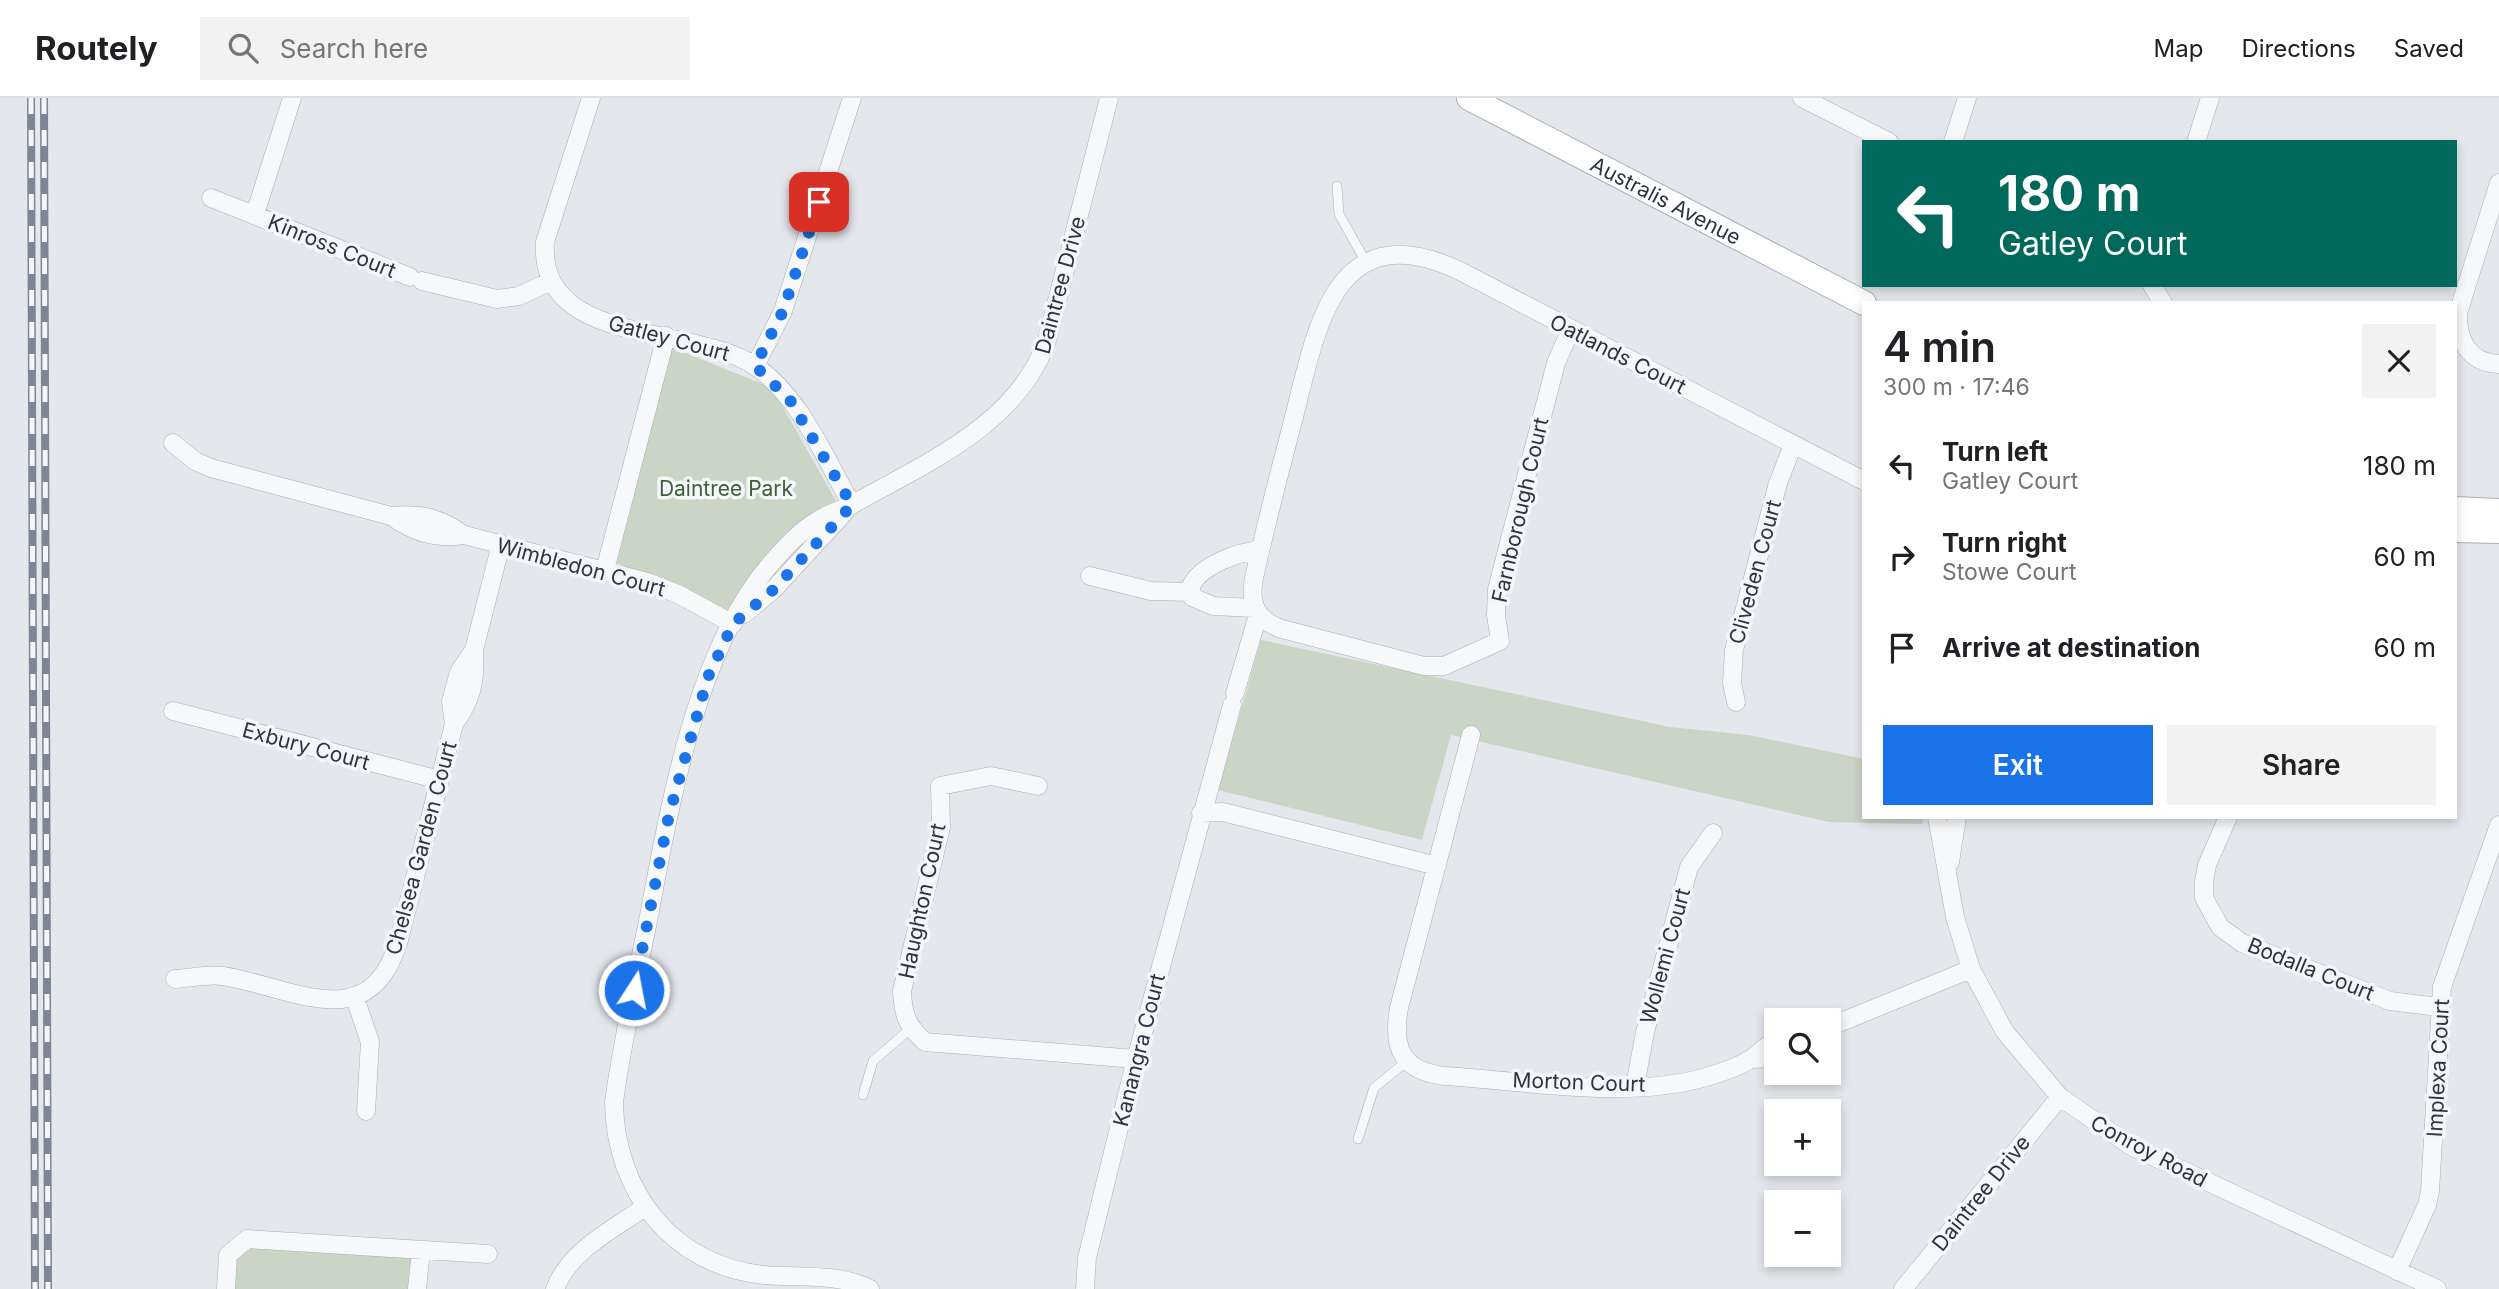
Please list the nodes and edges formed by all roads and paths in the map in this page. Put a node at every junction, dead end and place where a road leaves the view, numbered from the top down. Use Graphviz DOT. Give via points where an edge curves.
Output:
graph roads {
  1 [pos="292,98"];
  2 [pos="591,98"];
  3 [pos="852,98"];
  4 [pos="1110,98"];
  5 [pos="1469,98"];
  6 [pos="1802,98"];
  7 [pos="1967,98"];
  8 [pos="2210,98"];
  9 [pos="1885,140"];
  10 [pos="1954,140"];
  11 [pos="2197,140"];
  12 [pos="2499,183"];
  13 [pos="1337,186"];
  14 [pos="211,198"];
  15 [pos="255,214"];
  16 [pos="1367,264"];
  17 [pos="551,281"];
  18 [pos="1862,302"];
  19 [pos="1571,329"];
  20 [pos="666,336"];
  21 [pos="2499,364"];
  22 [pos="755,366"];
  23 [pos="173,443"];
  24 [pos="1793,444"];
  25 [pos="1862,480"];
  26 [pos="852,505"];
  27 [pos="2457,509"];
  28 [pos="2499,511"];
  29 [pos="2457,530"];
  30 [pos="2499,531"];
  31 [pos="501,544"];
  32 [pos="1260,550"];
  33 [pos="605,570"];
  34 [pos="1090,576"];
  35 [pos="1190,592"];
  36 [pos="1256,612"];
  37 [pos="733,624"];
  38 [pos="1234,699"];
  39 [pos="1737,702"];
  40 [pos="173,711"];
  41 [pos="1471,735"];
  42 [pos="440,780"];
  43 [pos="1038,786"];
  44 [pos="1201,813"];
  45 [pos="1937,819"];
  46 [pos="1956,819"];
  47 [pos="2227,819"];
  48 [pos="2499,825"];
  49 [pos="1713,833"];
  50 [pos="1437,866"];
  51 [pos="1948,872"];
  52 [pos="1971,969"];
  53 [pos="175,979"];
  54 [pos="355,998"];
  55 [pos="2439,1007"];
  56 [pos="1841,1022"];
  57 [pos="910,1029"];
  58 [pos="1764,1046"];
  59 [pos="1764,1058"];
  60 [pos="1136,1059"];
  61 [pos="1751,1059"];
  62 [pos="1407,1061"];
  63 [pos="1635,1086"];
  64 [pos="863,1095"];
  65 [pos="2060,1097"];
  66 [pos="366,1111"];
  67 [pos="1358,1139"];
  68 [pos="645,1207"];
  69 [pos="421,1250"];
  70 [pos="488,1254"];
  71 [pos="2397,1271"];
  72 [pos="226,1289"];
  73 [pos="417,1289"];
  74 [pos="555,1289"];
  75 [pos="870,1289"];
  76 [pos="1085,1289"];
  77 [pos="1903,1289"];
  78 [pos="2437,1289"];
  1 -- 15 [label="street, Kinross Court"];
  2 -- 17 [label="street" via="545,242"];
  3 -- 22 [label="street" via="783,311"];
  4 -- 26 [label="street, Daintree Drive" via="1047,340 1032,374 995,418"];
  5 -- 18 [label="street, Australis Avenue"];
  6 -- 9 [label="street"];
  7 -- 10 [label="street"];
  8 -- 11 [label="street"];
  12 -- 21 [label="street" via="2457,327 2461,344 2473,355"];
  13 -- 16 [label="lane" via="1339,214"];
  14 -- 15 [label="street, Kinross Court"];
  15 -- 17 [label="street, Kinross Court" via="416,279 497,299 519,296"];
  16 -- 19 [label="street, Oatlands Court" via="1396,256 1427,257"];
  16 -- 32 [label="street, Oatlands Court" via="1342,282 1319,320"];
  17 -- 20 [label="street, Gatley Court" via="557,293 578,311"];
  19 -- 24 [label="street, Oatlands Court"];
  19 -- 36 [label="street, Farnborough Court" via="1556,363 1497,589 1500,641 1444,666 1424,666 1282,629"];
  20 -- 22 [label="street, Gatley Court"];
  20 -- 33 [label="street"];
  22 -- 26 [label="street, Gatley Court" via="790,400"];
  23 -- 31 [label="street, Wimbledon Court" via="211,468 391,516 416,513 445,521 464,535"];
  24 -- 25 [label="street, Oatlands Court"];
  24 -- 39 [label="street, Cliveden Court" via="1778,483 1734,650 1732,683"];
  26 -- 37 [label="street, Daintree Drive" via="820,519 777,557"];
  27 -- 28 [label="street"];
  29 -- 30 [label="street"];
  31 -- 33 [label="street, Wimbledon Court"];
  31 -- 42 [label="street, Chelsea Garden Court" via="474,650 459,672 451,701 454,724"];
  32 -- 35 [label="street" via="1238,553 1199,575"];
  32 -- 36 [label="street, Oatlands Court" via="1252,590"];
  33 -- 37 [label="street, Wimbledon Court" via="662,587"];
  34 -- 35 [label="street" via="1152,591"];
  35 -- 36 [label="street" via="1196,601"];
  36 -- 38 [label="street, Oatlands Court"];
  37 -- 68 [label="street, Daintree Drive" via="708,677 669,815 614,1102 616,1138 625,1170"];
  38 -- 44 [label="street, Kanangra Court"];
  40 -- 42 [label="street, Exbury Court"];
  41 -- 50 [label="street"];
  42 -- 54 [label="street, Chelsea Garden Court" via="394,956 381,979"];
  43 -- 57 [label="street, Haughton Court" via="991,776 940,786 941,827 902,991 903,1014"];
  44 -- 50 [label="street" via="1223,812"];
  44 -- 60 [label="street, Kanangra Court"];
  45 -- 51 [label="street, Conroy Road"];
  46 -- 51 [label="street, Conroy Road"];
  47 -- 55 [label="street, Bodalla Court" via="2204,882 2204,898 2220,927 2242,943 2390,1001"];
  48 -- 55 [label="street, Implexa Court" via="2445,977"];
  49 -- 63 [label="street, Wollemi Court" via="1689,867"];
  50 -- 62 [label="street" via="1396,1028"];
  51 -- 52 [label="street, Conroy Road" via="1955,917"];
  52 -- 56 [label="street"];
  52 -- 65 [label="street, Conroy Road" via="2005,1032"];
  53 -- 54 [label="street" via="223,976 315,999"];
  54 -- 66 [label="street" via="369,1042"];
  55 -- 71 [label="street, Implexa Court" via="2431,1191"];
  57 -- 60 [label="street" via="925,1042 946,1045"];
  57 -- 64 [label="lane" via="873,1061"];
  58 -- 61 [label="street, Morton Court"];
  59 -- 61 [label="street, Morton Court"];
  60 -- 76 [label="street, Kanangra Court" via="1087,1258"];
  61 -- 63 [label="street, Morton Court" via="1691,1081"];
  62 -- 63 [label="street, Morton Court" via="1424,1074"];
  62 -- 67 [label="lane" via="1374,1088"];
  65 -- 71 [label="street, Conroy Road" via="2131,1146"];
  65 -- 77 [label="street, Daintree Drive"];
  68 -- 74 [label="street" via="583,1251"];
  68 -- 75 [label="street, Daintree Drive" via="672,1239 727,1268 838,1280"];
  69 -- 70 [label="street"];
  69 -- 72 [label="street" via="247,1239 228,1255"];
  69 -- 73 [label="street"];
  71 -- 78 [label="street, Conroy Road"];
}
